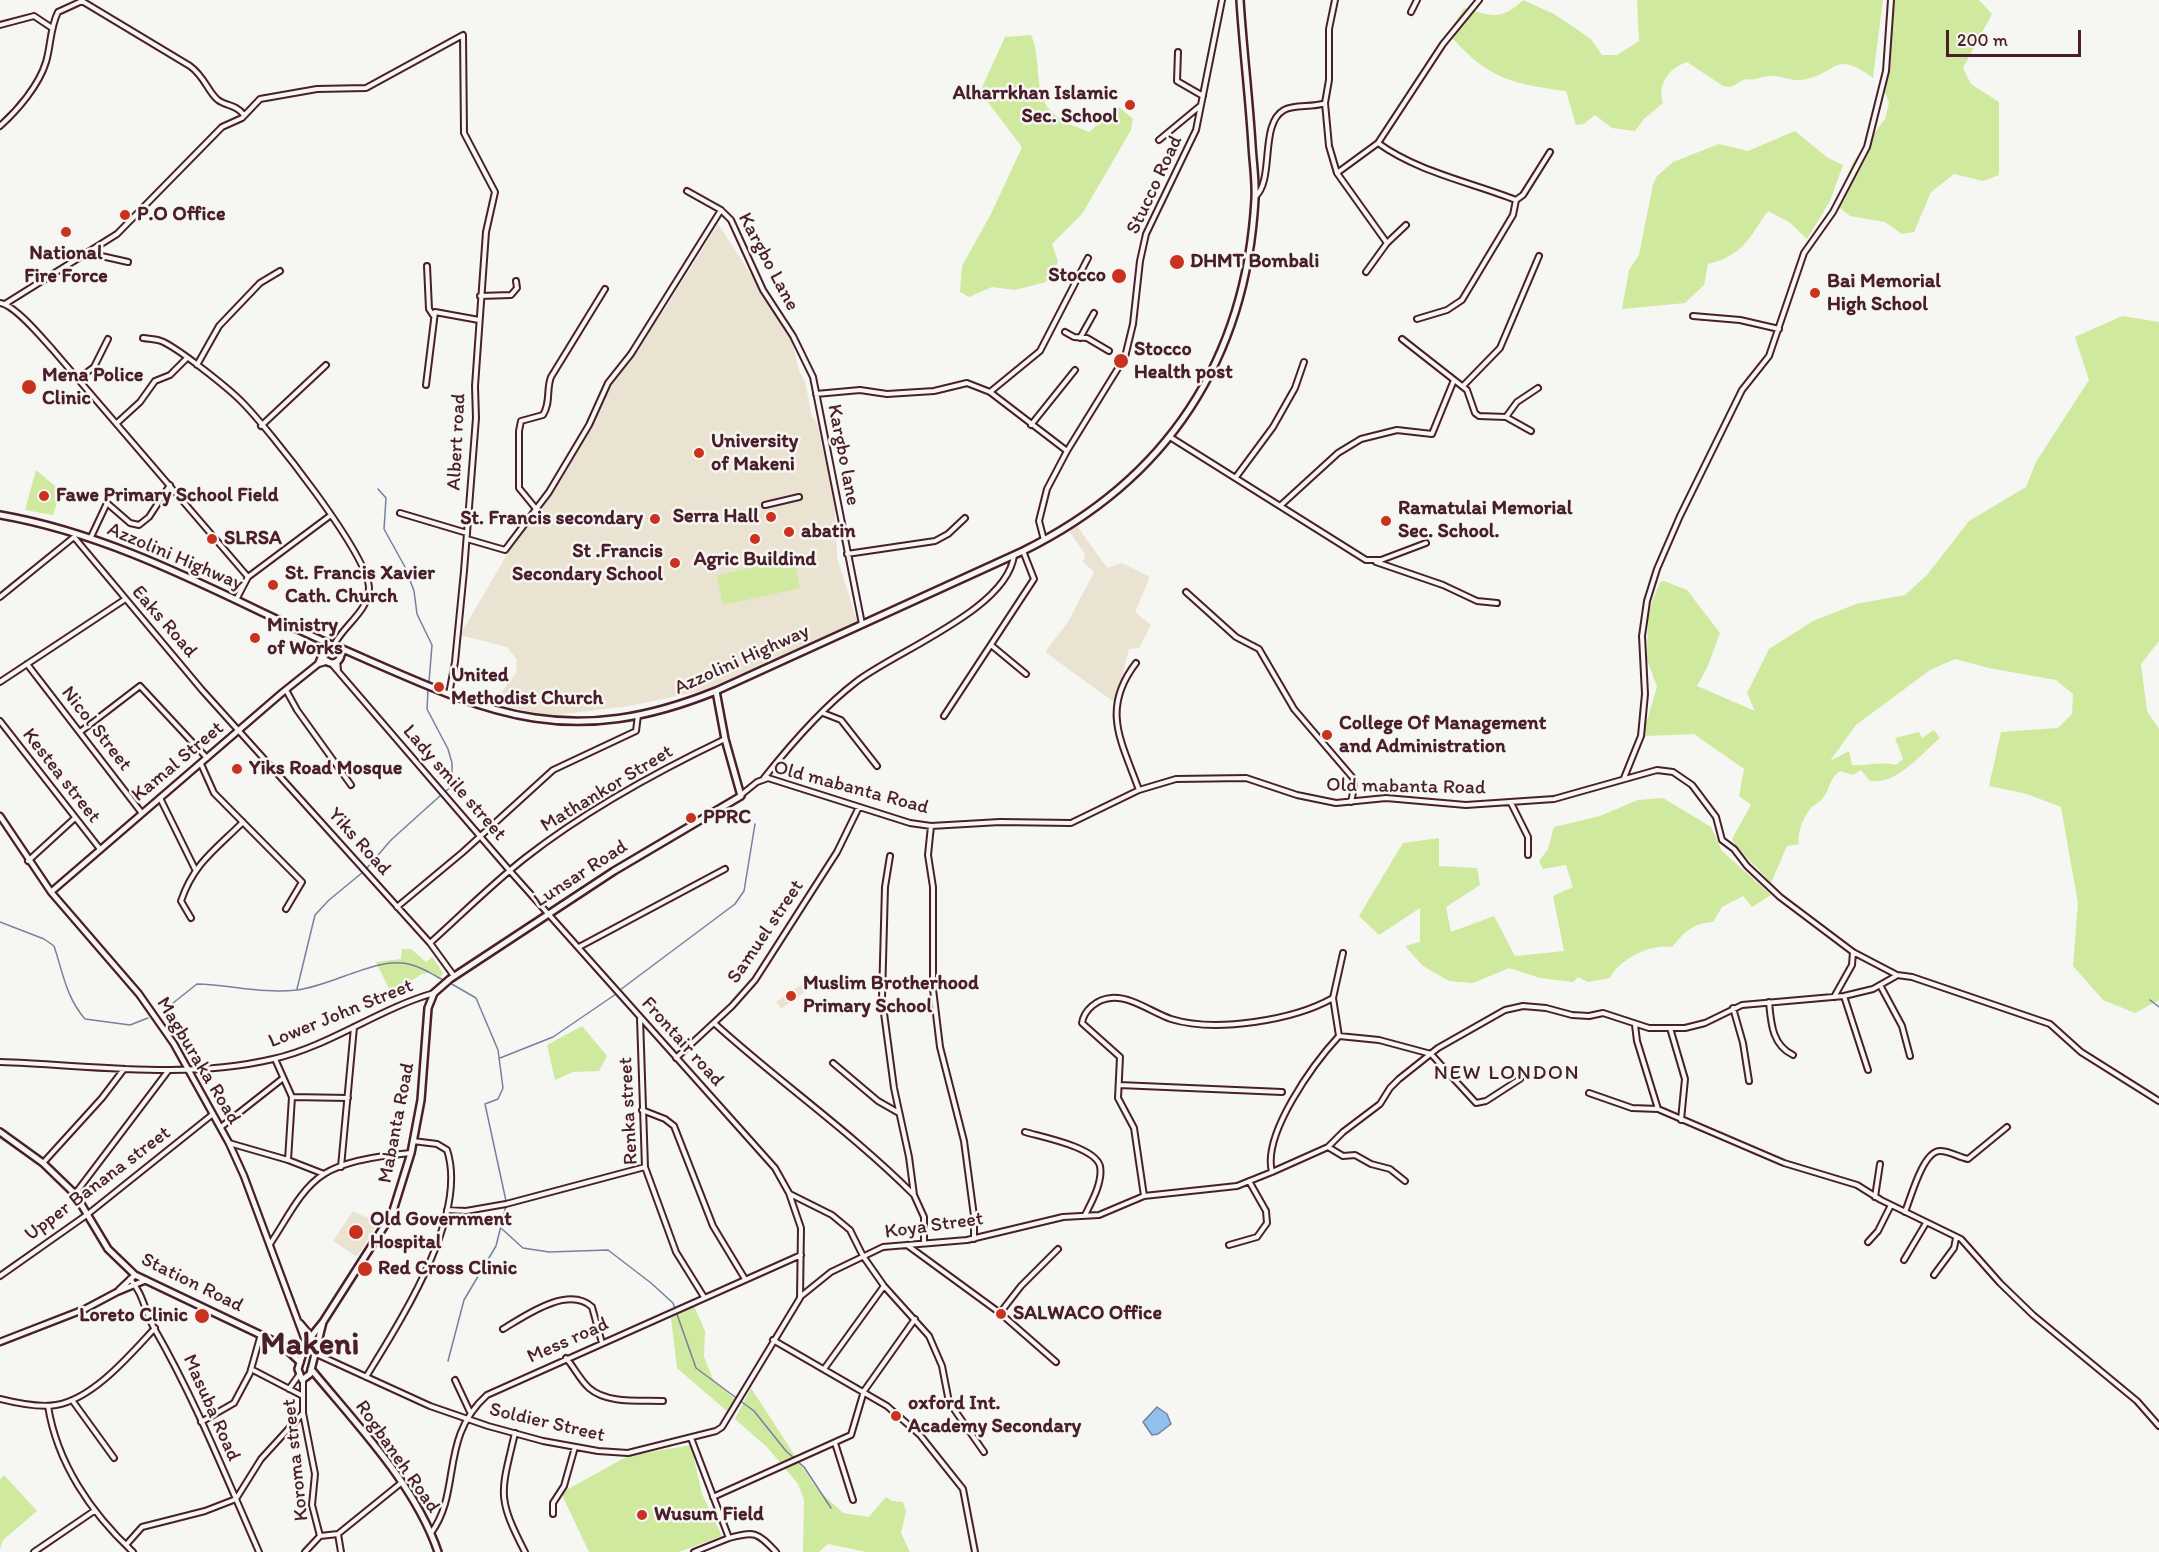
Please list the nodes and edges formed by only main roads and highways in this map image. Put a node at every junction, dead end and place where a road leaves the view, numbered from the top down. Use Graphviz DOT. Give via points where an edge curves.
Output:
graph roads {
  1 [pos="1240,0"];
  2 [pos="0,515"];
  3 [pos="317,638"];
  4 [pos="334,645"];
  5 [pos="324,651"];
  6 [pos="352,653"];
  7 [pos="334,660"];
  8 [pos="716,691"];
  9 [pos="434,993"];
  10 [pos="0,1132"];
  11 [pos="323,1322"];
  12 [pos="284,1346"];
  13 [pos="305,1346"];
  14 [pos="300,1362"];
  15 [pos="311,1369"];
  16 [pos="303,1378"];
  17 [pos="324,1384"];
  18 [pos="438,1552"];
  1 -- 8 [label="main road, Azzolini Highway" via="1255,197 1246,273 1232,323 1208,376 1170,437 1119,491 1085,517 1044,540"];
  2 -- 3 [label="main road, Azzolini Highway" via="91,537"];
  3 -- 4 [label="main road, Azzolini Highway"];
  3 -- 5 [label="main road"];
  4 -- 5 [label="main road"];
  4 -- 6 [label="main road, Azzolini Highway"];
  4 -- 7 [label="main road"];
  5 -- 7 [label="main road"];
  6 -- 7 [label="main road"];
  6 -- 8 [label="main road, Azzolini Highway" via="502,713 549,721 596,722 638,715 685,704"];
  8 -- 9 [label="main road, Lunsar Road" via="741,796 548,913"];
  9 -- 11 [label="main road, Mabanta Road" via="428,1008 421,1100 411,1153 392,1214"];
  10 -- 12 [label="main road, Station Road" via="43,1163 75,1194 108,1249 133,1277"];
  11 -- 13 [label="main road"];
  11 -- 15 [label="main road"];
  12 -- 13 [label="main road, Station Road"];
  12 -- 14 [label="main road, Station Road"];
  13 -- 14 [label="main road"];
  14 -- 16 [label="main road"];
  15 -- 16 [label="main road"];
  15 -- 17 [label="main road, Rogbaneh Road"];
  16 -- 17 [label="main road"];
  17 -- 18 [label="main road, Rogbaneh Road" via="353,1416 401,1483"];
}
